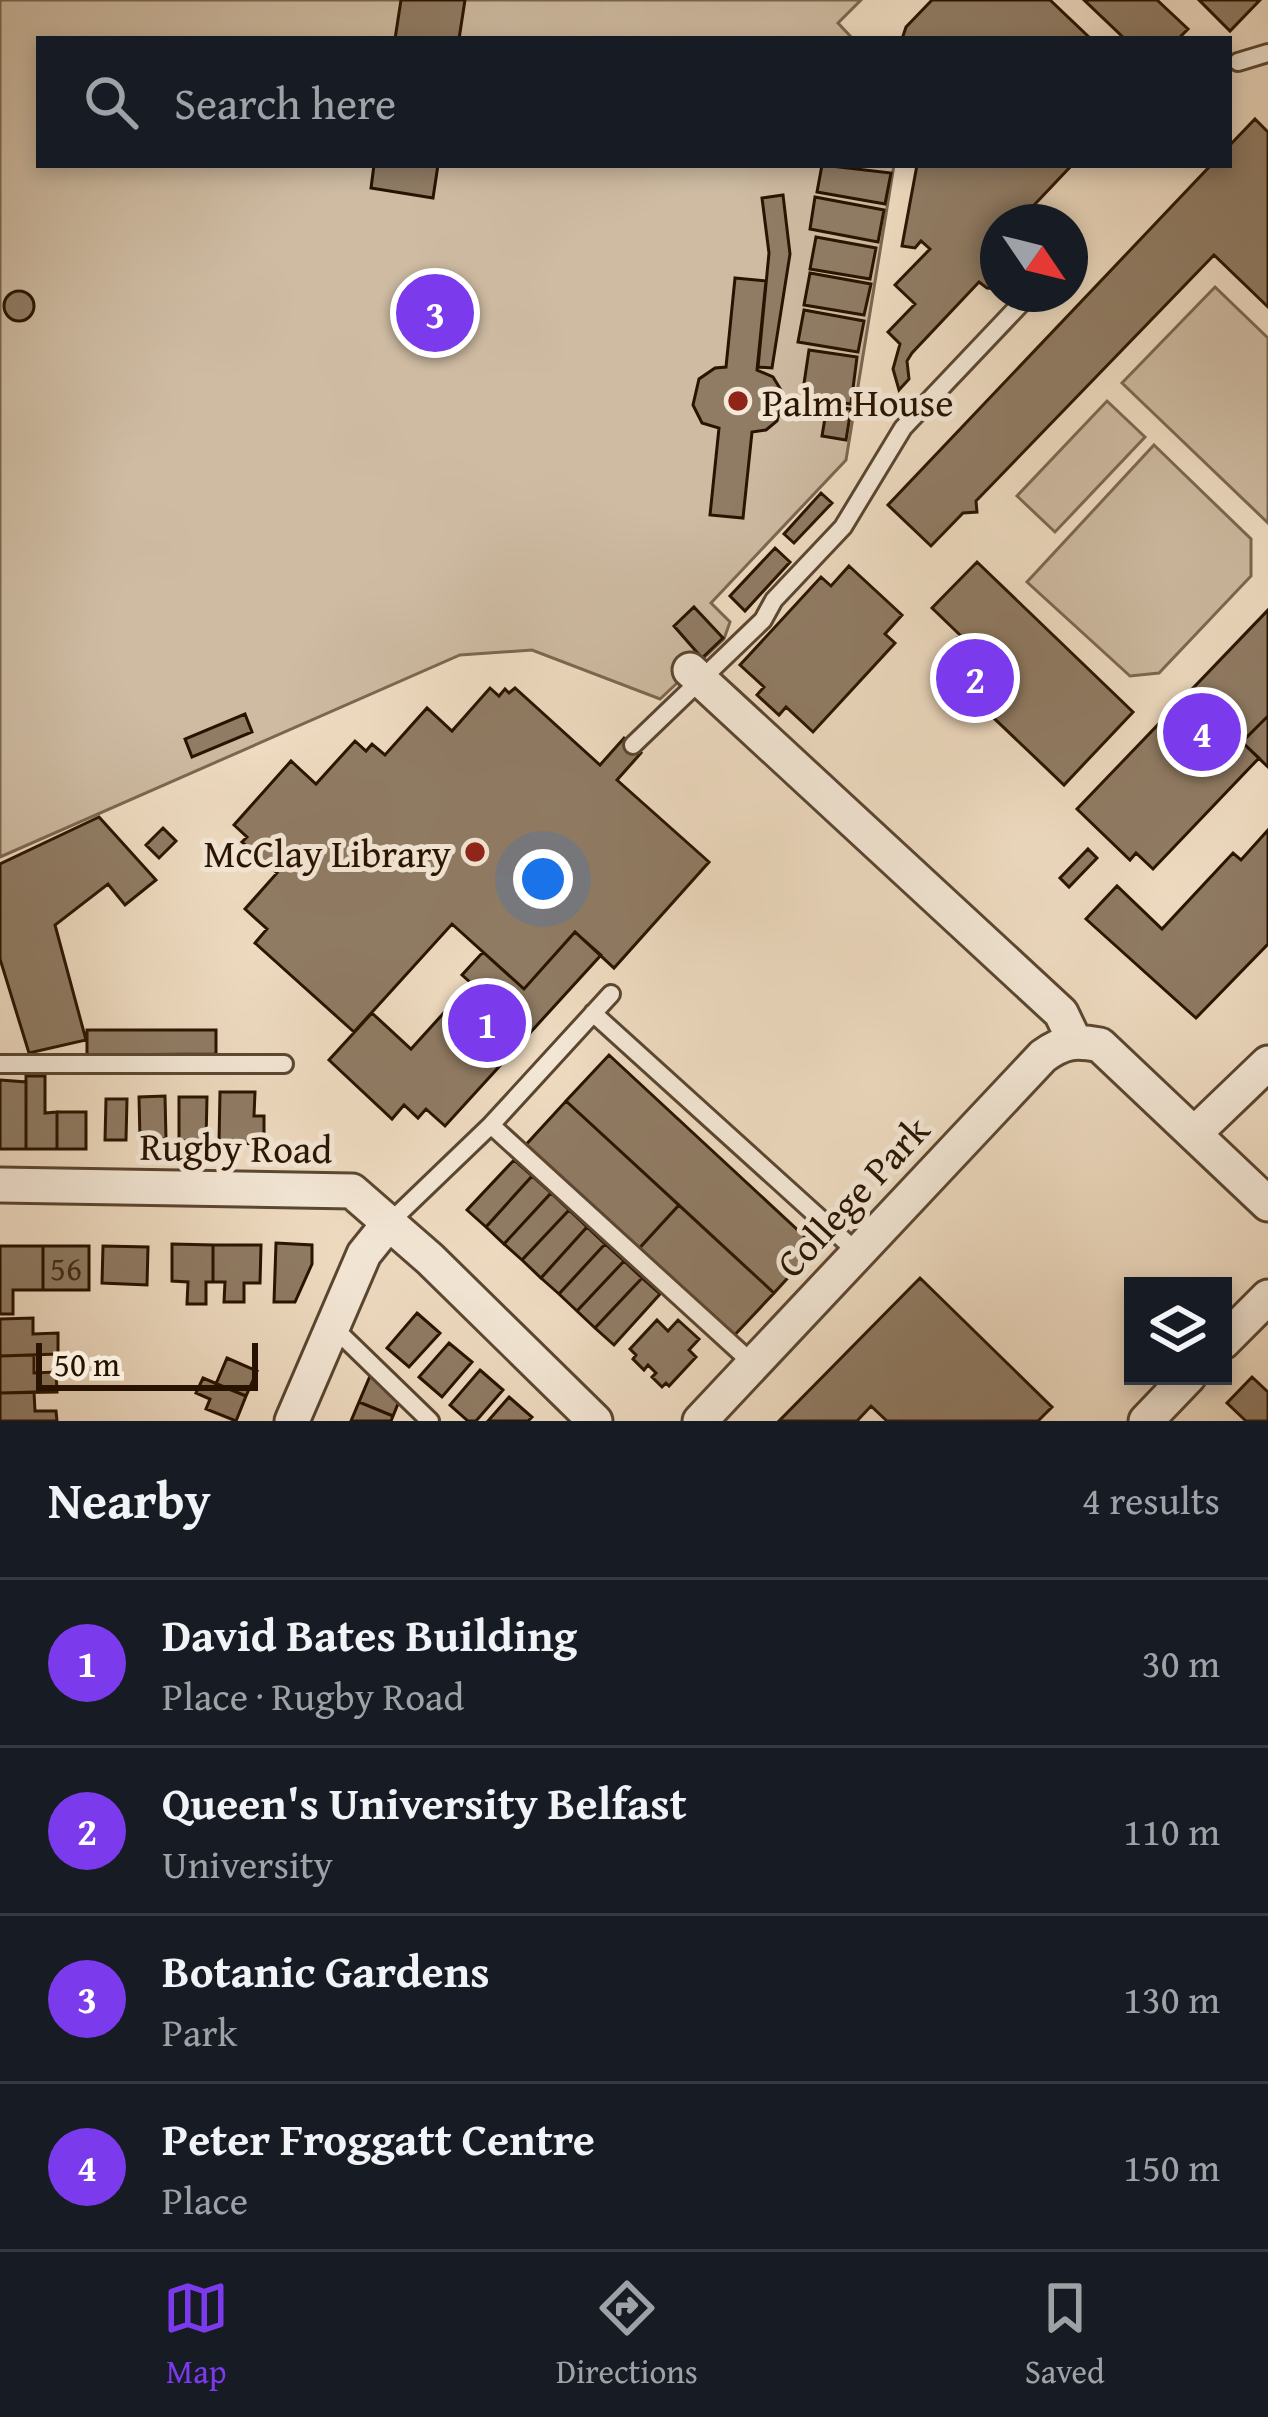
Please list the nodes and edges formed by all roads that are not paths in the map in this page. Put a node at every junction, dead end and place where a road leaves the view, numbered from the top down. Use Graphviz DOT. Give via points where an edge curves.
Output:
graph roads {
  1 [pos="1268,53"];
  2 [pos="1238,62"];
  3 [pos="1013,312"];
  4 [pos="695,675"];
  5 [pos="633,745"];
  6 [pos="610,994"];
  7 [pos="593,1013"];
  8 [pos="1074,1040"];
  9 [pos="1268,1063"];
  10 [pos="0,1064"];
  11 [pos="284,1064"];
  12 [pos="490,1125"];
  13 [pos="1194,1134"];
  14 [pos="0,1185"];
  15 [pos="1268,1204"];
  16 [pos="389,1223"];
  17 [pos="857,1252"];
  18 [pos="1268,1297"];
  19 [pos="332,1326"];
  20 [pos="1232,1333"];
  21 [pos="752,1362"];
  22 [pos="1181,1385"];
  23 [pos="292,1421"];
  24 [pos="430,1421"];
  25 [pos="595,1421"];
  26 [pos="700,1421"];
  27 [pos="1146,1421"];
  1 -- 2 [label="lane"];
  3 -- 4 [label="lane" via="903,428 843,526 763,620"];
  4 -- 5 [label="lane"];
  4 -- 8 [label="street" via="1061,1013"];
  6 -- 7 [label="lane"];
  7 -- 12 [label="lane"];
  7 -- 17 [label="lane"];
  8 -- 13 [label="street" via="1100,1045"];
  8 -- 17 [label="street, College Park" via="1042,1056"];
  9 -- 13 [label="street"];
  10 -- 11 [label="lane"];
  12 -- 16 [label="lane"];
  12 -- 21 [label="lane"];
  13 -- 15 [label="street"];
  14 -- 16 [label="street, Rugby Road" via="323,1188 352,1191"];
  16 -- 19 [label="street" via="364,1254"];
  16 -- 25 [label="street, Rugby Road"];
  17 -- 21 [label="street, College Park"];
  18 -- 20 [label="street"];
  19 -- 23 [label="street"];
  19 -- 24 [label="lane"];
  21 -- 26 [label="street, College Park"];
  22 -- 27 [label="street"];
}
